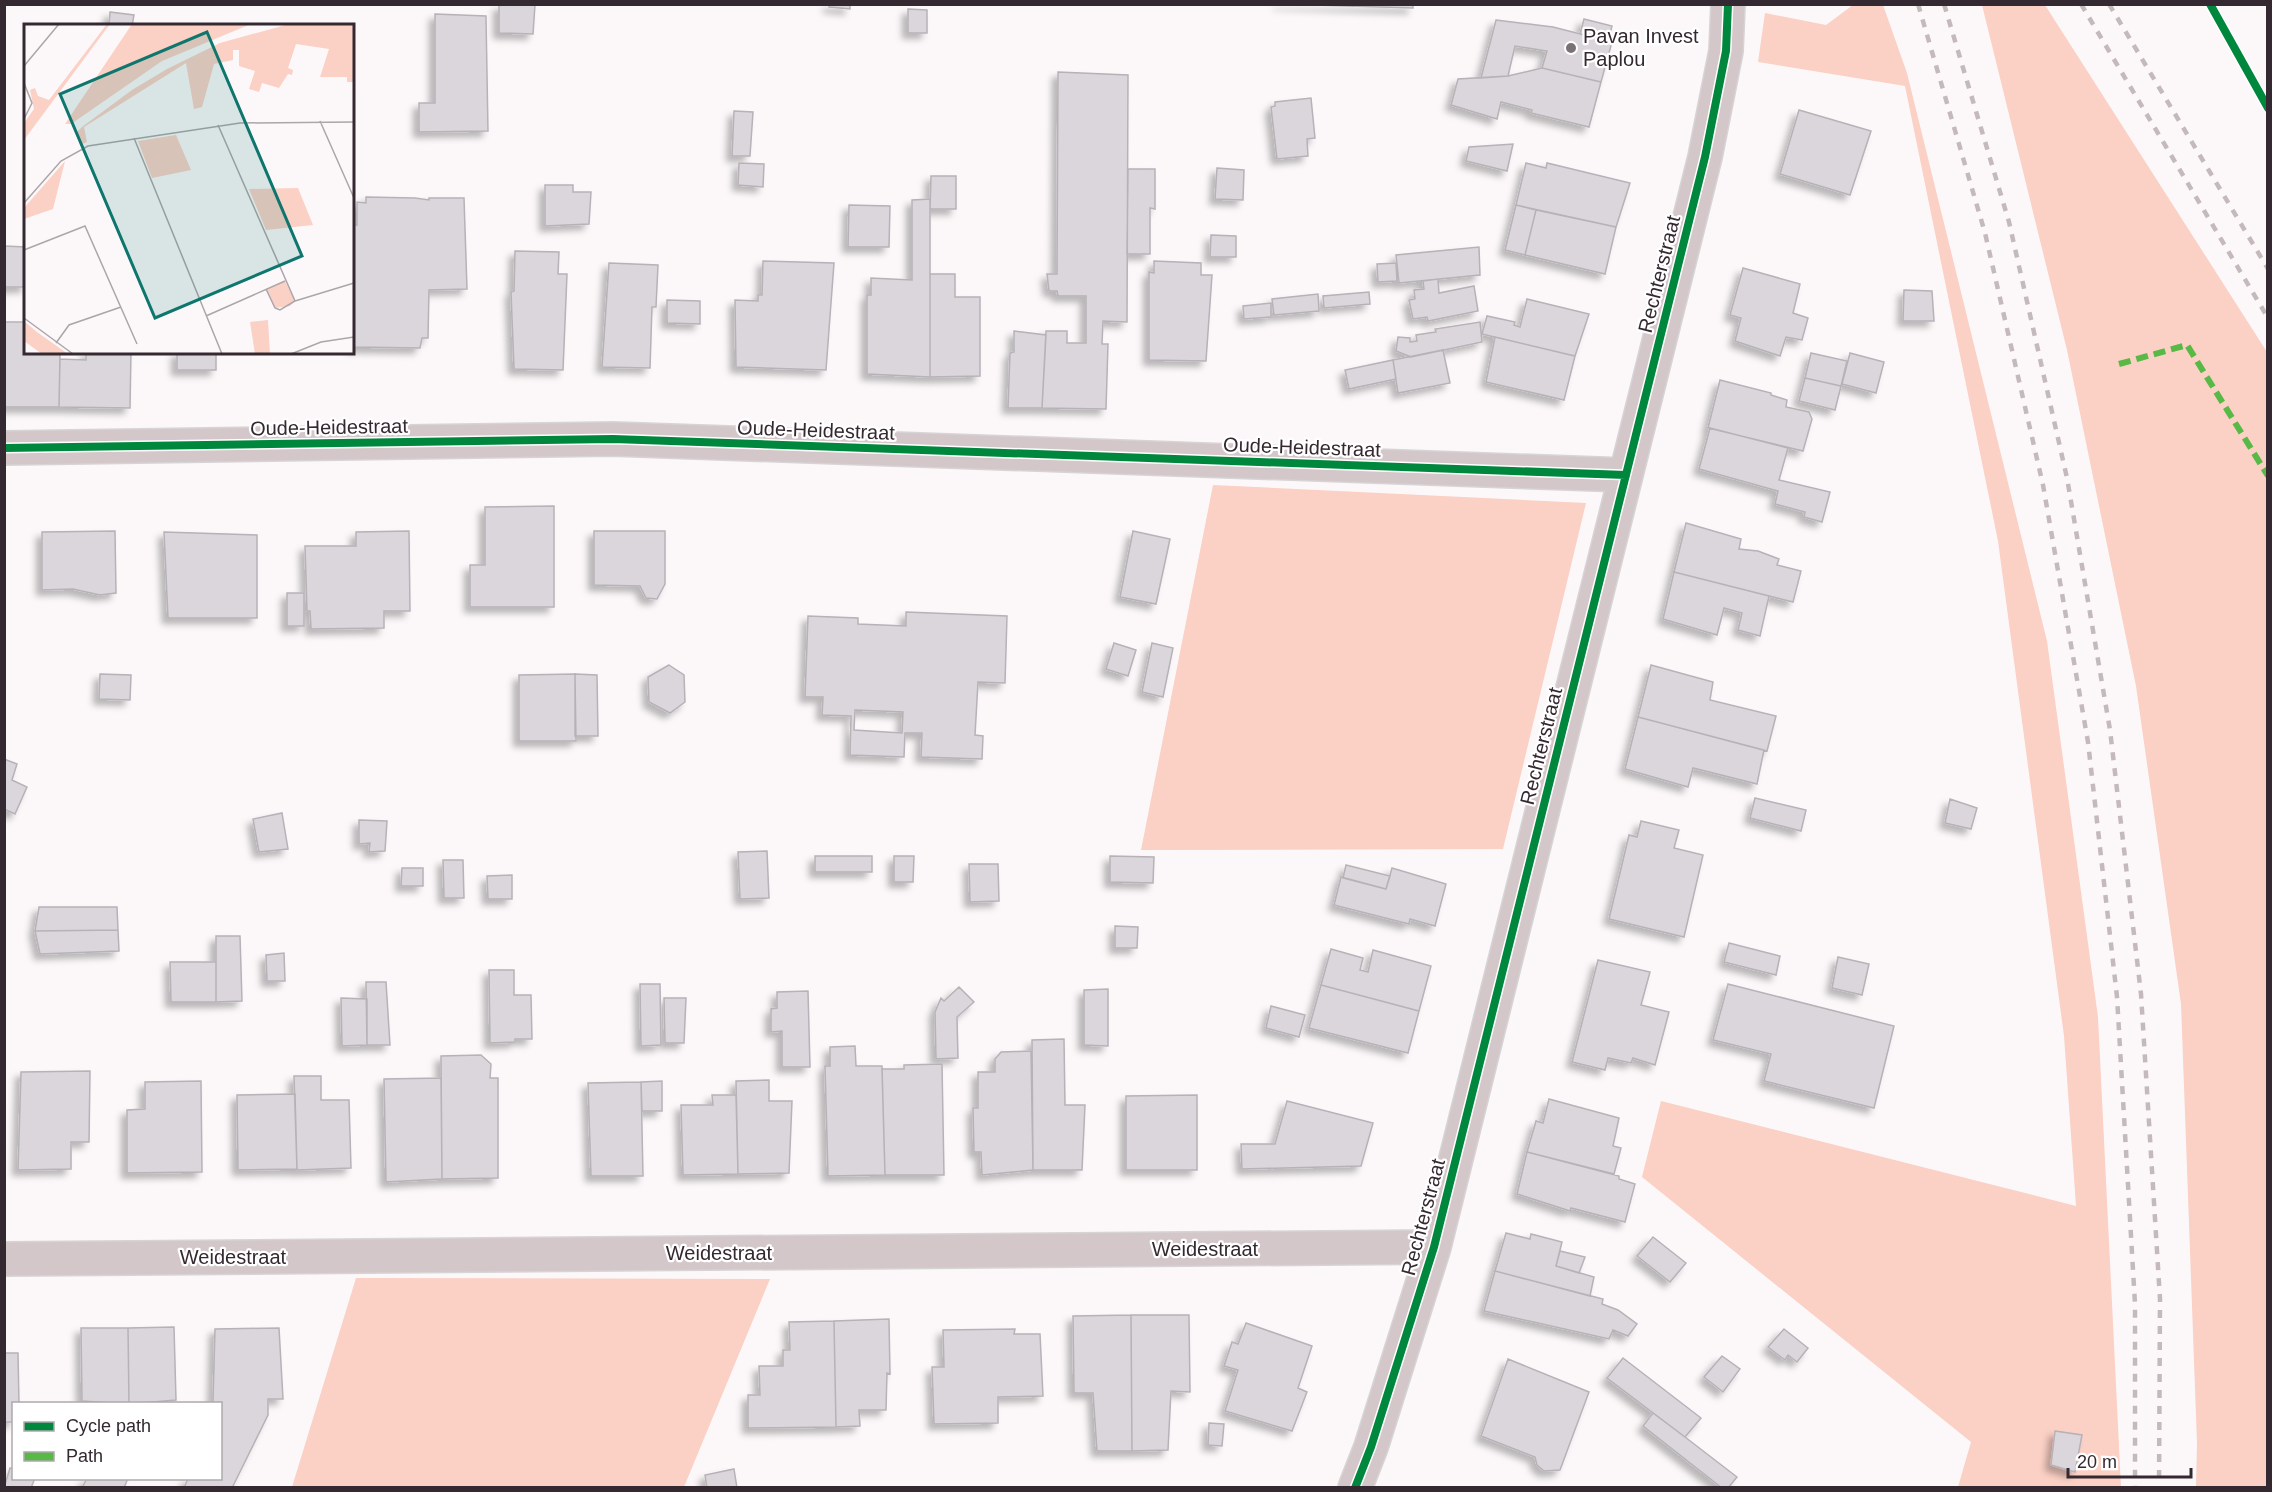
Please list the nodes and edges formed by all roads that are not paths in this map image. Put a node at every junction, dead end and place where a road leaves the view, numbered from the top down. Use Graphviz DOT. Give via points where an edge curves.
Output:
graph roads {
  1 [pos="1728,4"];
  2 [pos="4,448"];
  3 [pos="1626,475"];
  4 [pos="1434,1246"];
  5 [pos="4,1259"];
  6 [pos="1355,1488"];
  1 -- 3 [label="street, Rechterstraat" via="1726,51 1705,158"];
  2 -- 3 [label="street, Oude-Heidestraat" via="613,439"];
  3 -- 4 [label="street, Rechterstraat"];
  4 -- 5 [label="street, Weidestraat"];
  4 -- 6 [label="street, Rechterstraat"];
}
